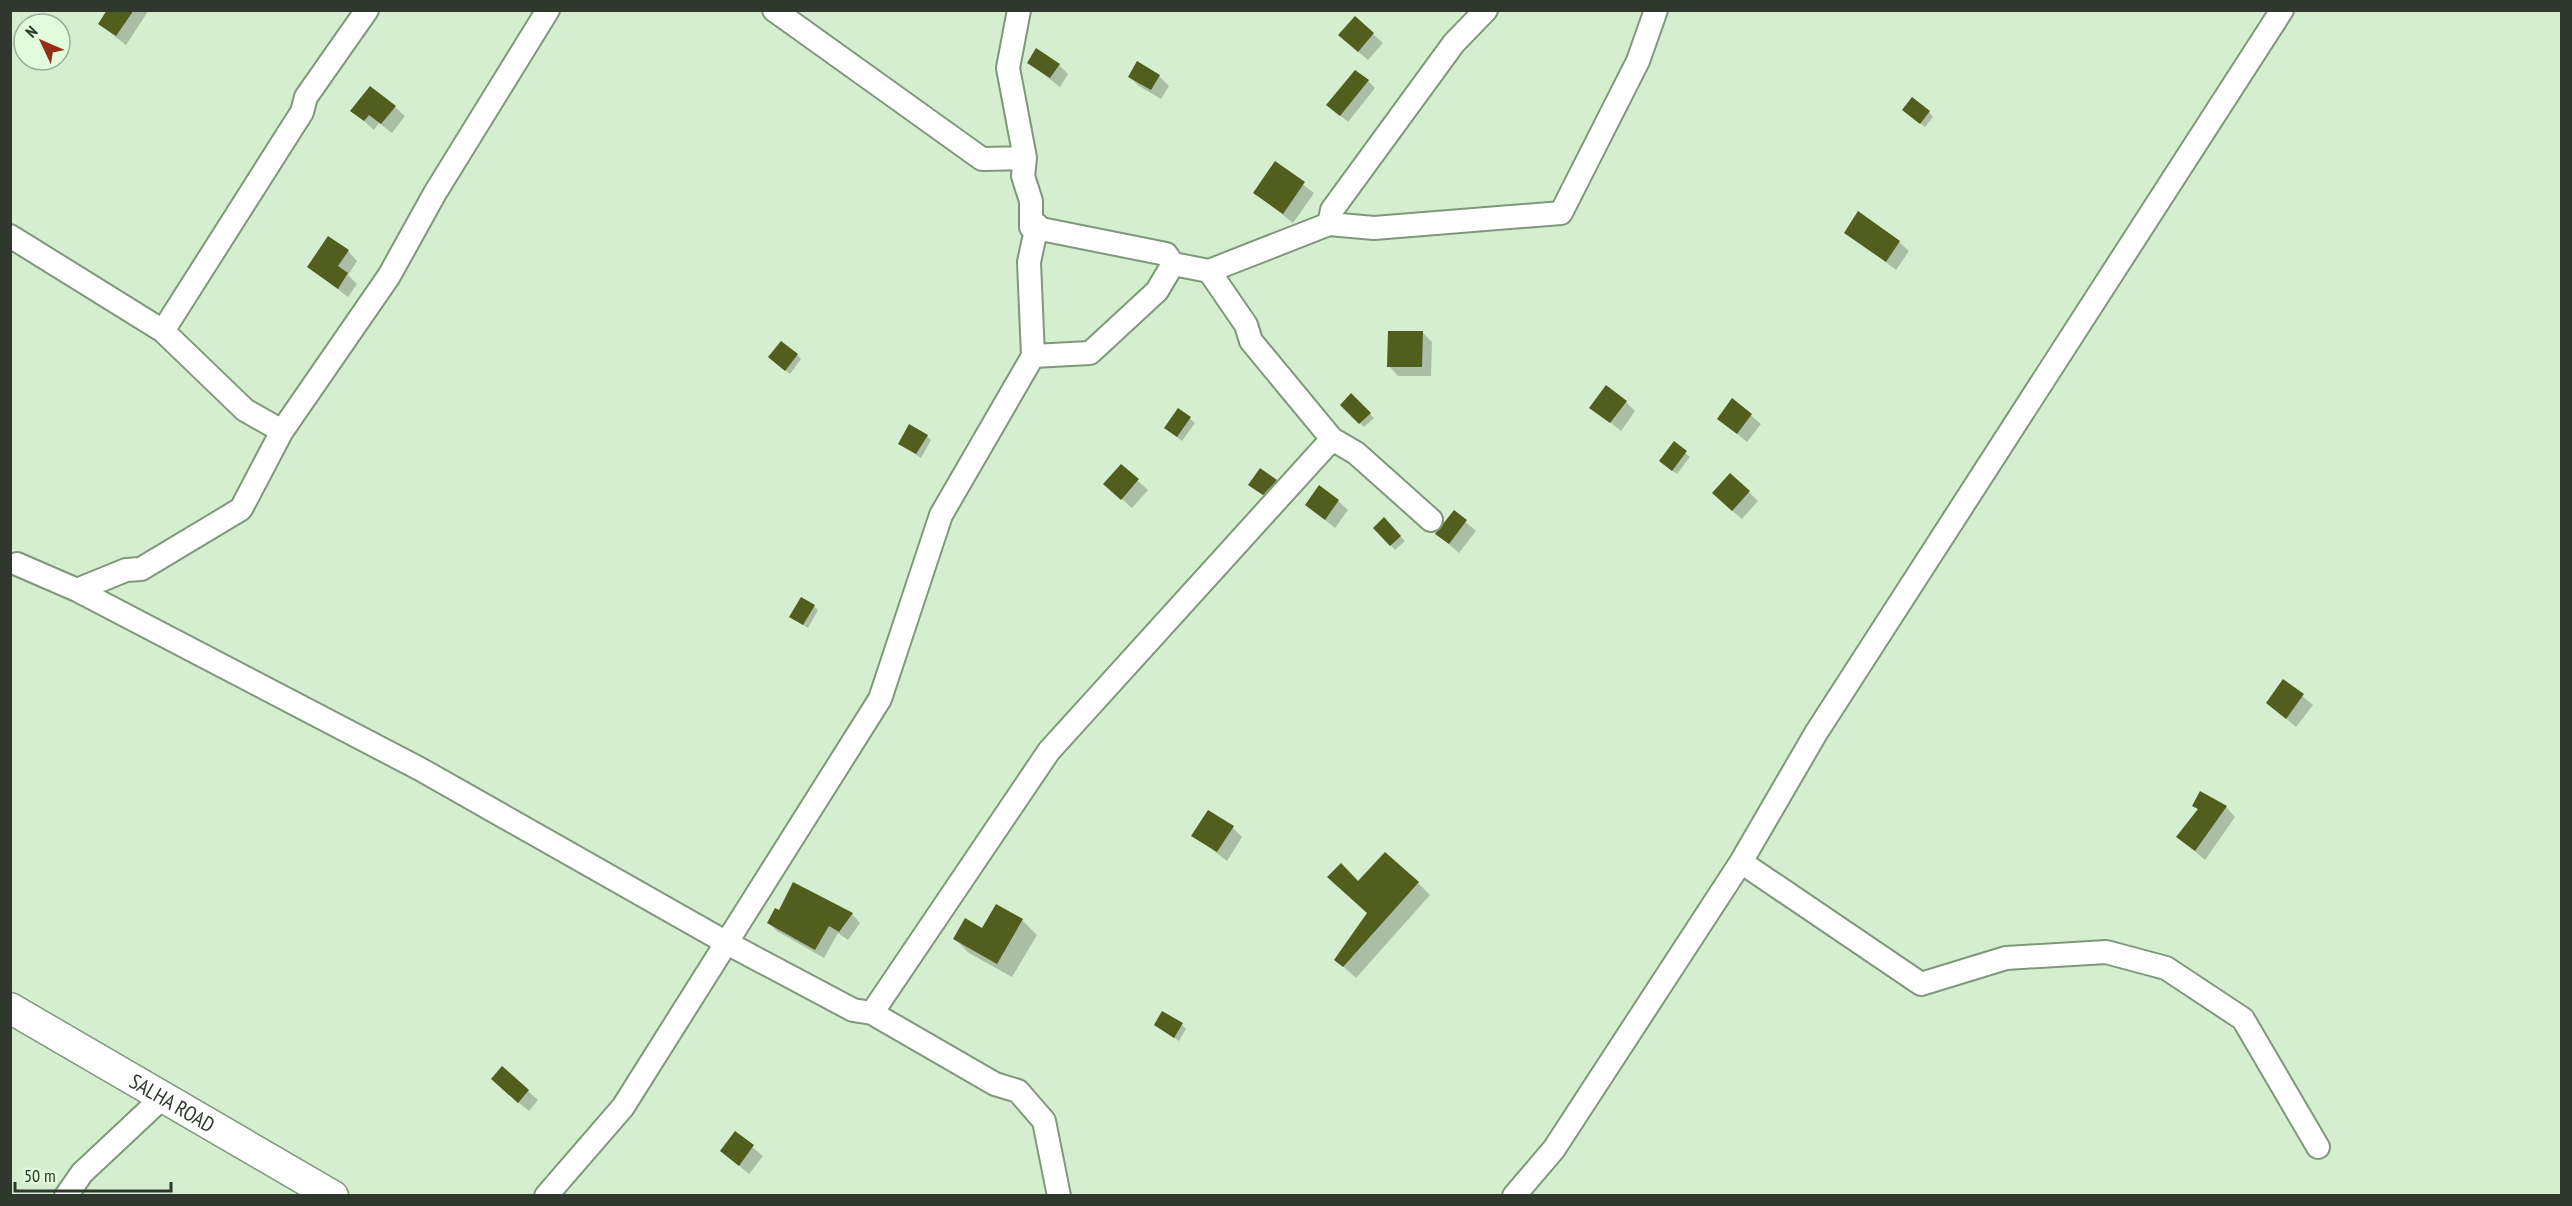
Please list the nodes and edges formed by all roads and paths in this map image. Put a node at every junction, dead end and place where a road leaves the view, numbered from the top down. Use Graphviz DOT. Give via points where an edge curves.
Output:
graph roads {
  1 [pos="367,10"];
  2 [pos="548,10"];
  3 [pos="774,10"];
  4 [pos="1020,10"];
  5 [pos="1486,10"];
  6 [pos="1656,10"];
  7 [pos="2282,10"];
  8 [pos="1025,158"];
  9 [pos="1329,224"];
  10 [pos="1034,227"];
  11 [pos="10,236"];
  12 [pos="1173,264"];
  13 [pos="1209,271"];
  14 [pos="163,331"];
  15 [pos="1033,356"];
  16 [pos="282,431"];
  17 [pos="1332,439"];
  18 [pos="1431,520"];
  19 [pos="16,564"];
  20 [pos="76,590"];
  21 [pos="1741,862"];
  22 [pos="727,943"];
  23 [pos="10,1008"];
  24 [pos="872,1013"];
  25 [pos="162,1098"];
  26 [pos="2318,1147"];
  27 [pos="66,1196"];
  28 [pos="333,1196"];
  29 [pos="546,1196"];
  30 [pos="1059,1196"];
  31 [pos="1514,1196"];
  1 -- 14 [label="street" via="306,97 302,112"];
  2 -- 16 [label="street" via="435,193 389,276"];
  3 -- 8 [label="street" via="982,159"];
  4 -- 8 [label="street" via="1008,68"];
  5 -- 9 [label="street" via="1448,52 1332,210"];
  6 -- 9 [label="street" via="1638,61 1560,213 1374,228"];
  7 -- 21 [label="street" via="1816,733"];
  8 -- 10 [label="street" via="1023,176"];
  9 -- 13 [label="street"];
  10 -- 12 [label="street" via="1166,254"];
  10 -- 15 [label="street" via="1029,262"];
  11 -- 14 [label="street"];
  12 -- 13 [label="street"];
  12 -- 15 [label="street" via="1157,291 1090,353"];
  13 -- 17 [label="street" via="1246,325 1251,341"];
  14 -- 16 [label="street" via="245,410"];
  15 -- 22 [label="street" via="941,515 880,699"];
  16 -- 20 [label="street" via="242,509 141,569 126,570"];
  17 -- 18 [label="street" via="1356,453"];
  17 -- 24 [label="street" via="1049,751"];
  19 -- 20 [label="street"];
  20 -- 22 [label="street" via="420,769"];
  21 -- 26 [label="street" via="1921,984 2006,958 2106,952 2166,968 2242,1019"];
  21 -- 31 [label="street" via="1554,1149"];
  22 -- 24 [label="street" via="853,1010"];
  22 -- 29 [label="street" via="623,1107"];
  23 -- 25 [label="main road, SALHA ROAD"];
  24 -- 30 [label="street" via="995,1084 1018,1091 1044,1121"];
  25 -- 27 [label="street" via="82,1173"];
  25 -- 28 [label="main road, SALHA ROAD"];
}
